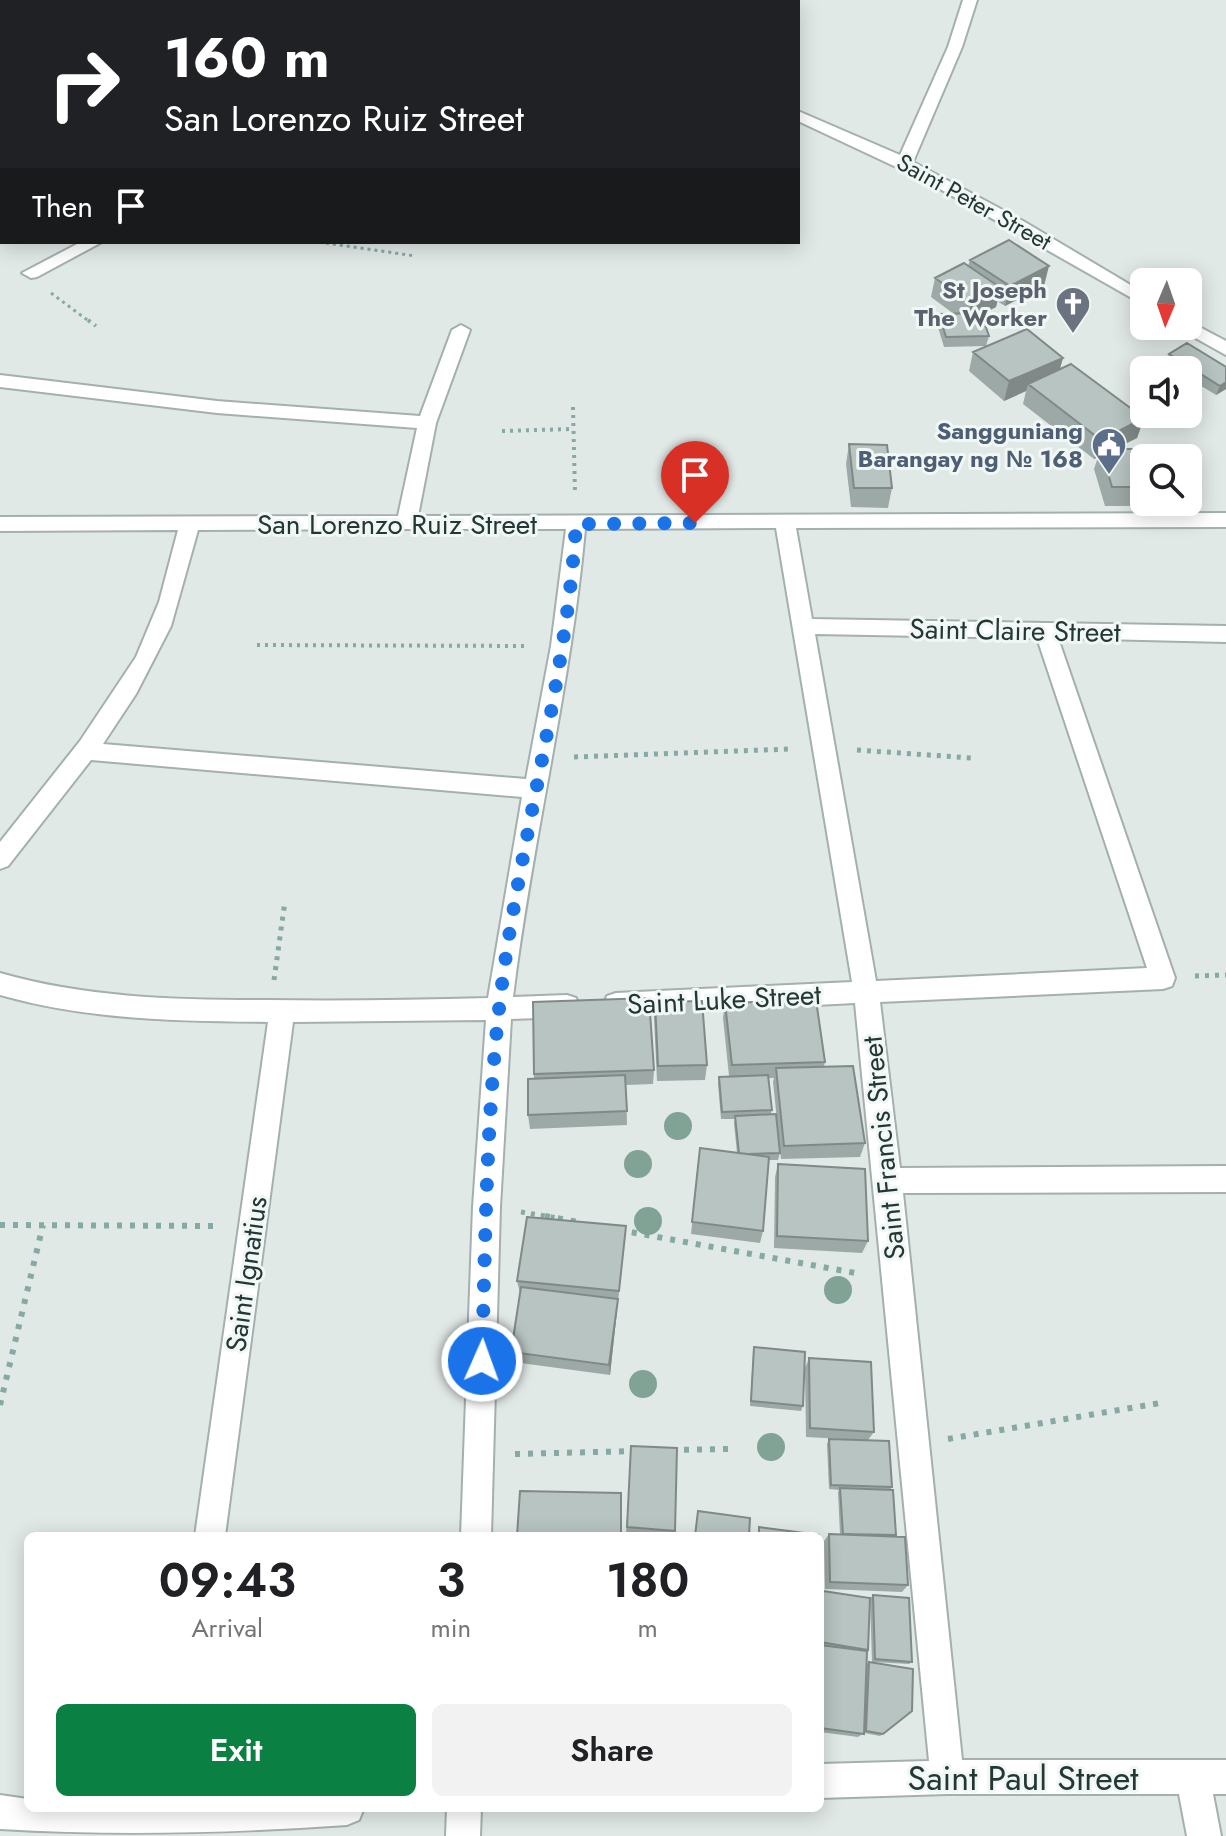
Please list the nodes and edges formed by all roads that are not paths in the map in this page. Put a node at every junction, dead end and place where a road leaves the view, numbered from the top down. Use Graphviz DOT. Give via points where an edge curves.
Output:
graph roads {
  1 [pos="970,0"];
  2 [pos="800,117"];
  3 [pos="905,162"];
  4 [pos="90,244"];
  5 [pos="31,273"];
  6 [pos="1130,292"];
  7 [pos="461,330"];
  8 [pos="1202,335"];
  9 [pos="1226,349"];
  10 [pos="0,381"];
  11 [pos="427,423"];
  12 [pos="1226,520"];
  13 [pos="785,523"];
  14 [pos="0,524"];
  15 [pos="406,524"];
  16 [pos="576,524"];
  17 [pos="189,525"];
  18 [pos="804,626"];
  19 [pos="1045,631"];
  20 [pos="1226,634"];
  21 [pos="83,751"];
  22 [pos="536,789"];
  23 [pos="0,859"];
  24 [pos="0,984"];
  25 [pos="866,992"];
  26 [pos="499,1010"];
  27 [pos="282,1011"];
  28 [pos="1226,1179"];
  29 [pos="888,1181"];
  30 [pos="211,1532"];
  31 [pos="476,1532"];
  32 [pos="947,1777"];
  33 [pos="1210,1778"];
  34 [pos="824,1781"];
  35 [pos="0,1812"];
  36 [pos="230,1812"];
  37 [pos="464,1812"];
  38 [pos="171,1814"];
  39 [pos="463,1836"];
  40 [pos="1204,1836"];
  1 -- 3 [label="street"];
  2 -- 3 [label="street, Saint Peter Street"];
  3 -- 6 [label="street, Saint Peter Street"];
  4 -- 5 [label="street"];
  7 -- 11 [label="street"];
  8 -- 9 [label="street"];
  10 -- 11 [label="street" via="217,407"];
  11 -- 15 [label="street"];
  12 -- 13 [label="street, San Lorenzo Ruiz Street"];
  13 -- 16 [label="street, San Lorenzo Ruiz Street"];
  13 -- 18 [label="street, Saint Francis Street"];
  14 -- 17 [label="street, San Lorenzo Ruiz Street"];
  15 -- 16 [label="street, San Lorenzo Ruiz Street"];
  15 -- 17 [label="street, San Lorenzo Ruiz Street"];
  16 -- 22 [label="street" via="562,646"];
  17 -- 21 [label="street" via="163,623 121,702"];
  18 -- 19 [label="street, Saint Claire Street"];
  18 -- 25 [label="street, Saint Francis Street"];
  19 -- 20 [label="street, Saint Claire Street"];
  19 -- 25 [label="street, Saint Luke Street" via="1163,978"];
  21 -- 22 [label="street"];
  21 -- 23 [label="street"];
  22 -- 26 [label="street"];
  24 -- 27 [label="street, Saint Luke Street" via="102,1005"];
  25 -- 26 [label="street, Saint Luke Street"];
  25 -- 29 [label="street, Saint Francis Street"];
  26 -- 27 [label="street, Saint Luke Street"];
  26 -- 31 [label="street"];
  27 -- 30 [label="street, Saint Ignatius"];
  28 -- 29 [label="street"];
  29 -- 32 [label="street, Saint Francis Street"];
  32 -- 33 [label="street, Saint Paul Street"];
  32 -- 34 [label="street, Saint Paul Street"];
  33 -- 40 [label="street"];
  35 -- 38 [label="street" via="103,1825"];
  36 -- 38 [label="street"];
  37 -- 39 [label="street"];
}
